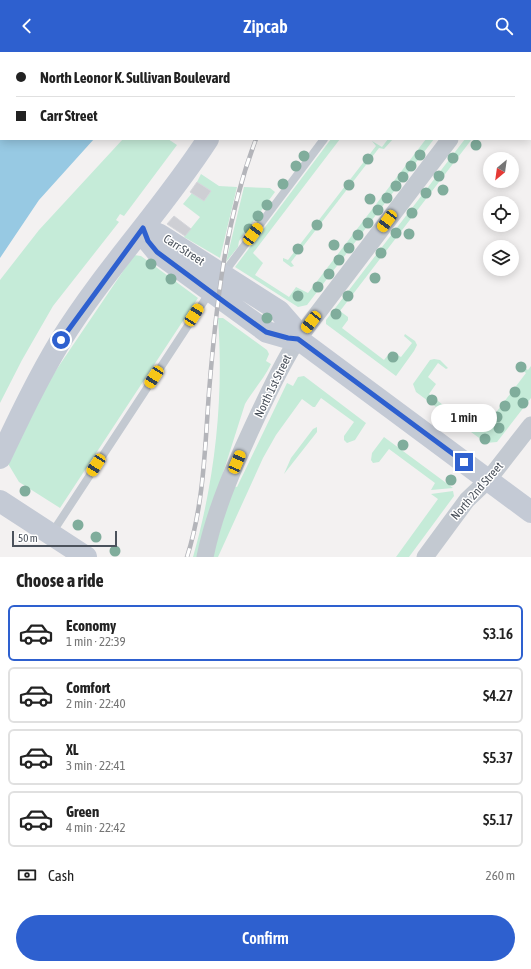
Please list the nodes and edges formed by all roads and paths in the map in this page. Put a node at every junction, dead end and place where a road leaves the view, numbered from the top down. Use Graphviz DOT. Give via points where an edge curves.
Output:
graph roads {
  1 [pos="207,140"];
  2 [pos="323,140"];
  3 [pos="449,140"];
  4 [pos="143,228"];
  5 [pos="216,283"];
  6 [pos="298,339"];
  7 [pos="531,425"];
  8 [pos="0,458"];
  9 [pos="488,480"];
  10 [pos="0,501"];
  11 [pos="531,512"];
  12 [pos="52,534"];
  13 [pos="86,557"];
  14 [pos="205,557"];
  15 [pos="425,557"];
  1 -- 4 [label="street"];
  2 -- 5 [label="lane"];
  3 -- 6 [label="street, North 1st Street"];
  4 -- 5 [label="street, Carr Street" via="160,235"];
  4 -- 8 [label="street" via="61,340"];
  5 -- 6 [label="street, Carr Street" via="266,332"];
  5 -- 12 [label="lane"];
  6 -- 9 [label="street, Carr Street"];
  6 -- 14 [label="street, North 1st Street" via="276,376 232,473 219,506"];
  7 -- 9 [label="street, North 2nd Street"];
  9 -- 11 [label="street, Carr Street"];
  9 -- 15 [label="street, North 2nd Street" via="466,500"];
  10 -- 12 [label="street"];
  12 -- 13 [label="street"];
}
